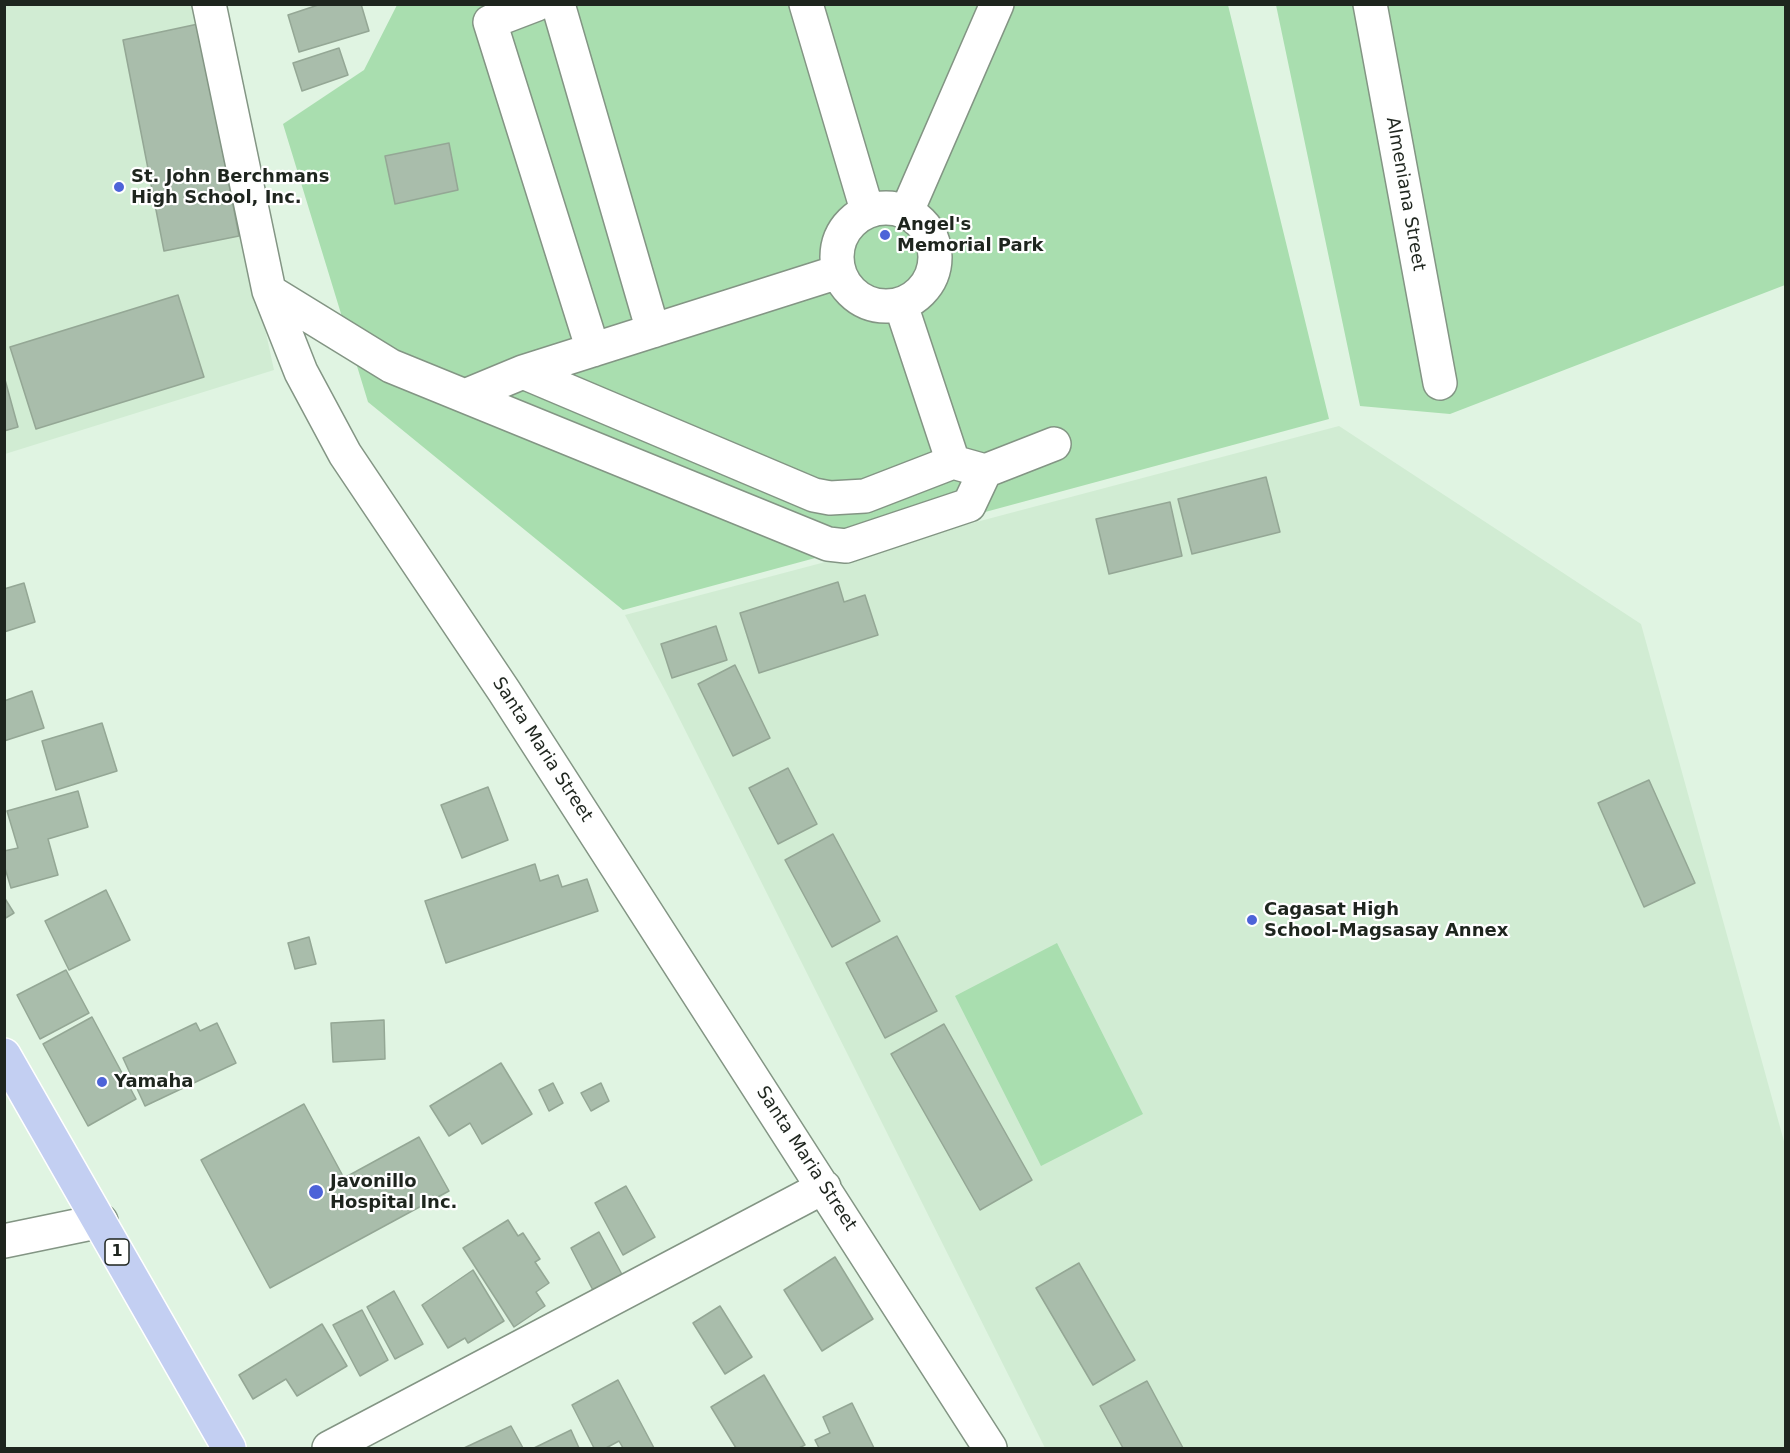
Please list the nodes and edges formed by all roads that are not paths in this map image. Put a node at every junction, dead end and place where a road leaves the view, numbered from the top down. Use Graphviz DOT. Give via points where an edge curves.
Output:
graph roads {
  1 [pos="209,4"];
  2 [pos="537,4"];
  3 [pos="558,4"];
  4 [pos="806,4"];
  5 [pos="997,4"];
  6 [pos="1370,4"];
  7 [pos="867,210"];
  8 [pos="907,211"];
  9 [pos="838,272"];
  10 [pos="269,291"];
  11 [pos="901,304"];
  12 [pos="653,331"];
  13 [pos="593,350"];
  14 [pos="523,372"];
  15 [pos="1440,383"];
  16 [pos="465,396"];
  17 [pos="1053,444"];
  18 [pos="953,462"];
  19 [pos="985,471"];
  20 [pos="4,1055"];
  21 [pos="824,1187"];
  22 [pos="101,1221"];
  23 [pos="4,1241"];
  24 [pos="229,1449"];
  25 [pos="329,1449"];
  26 [pos="990,1449"];
  1 -- 10 [label="street, Santa Maria Street"];
  2 -- 13 [label="street" via="490,22"];
  3 -- 12 [label="street"];
  4 -- 7 [label="street"];
  5 -- 8 [label="street"];
  6 -- 15 [label="street, Almeniana Street"];
  7 -- 8 [label="street" via="887,206"];
  7 -- 9 [label="street" via="840,235"];
  8 -- 11 [label="street" via="926,225 935,247 934,271 921,292"];
  9 -- 11 [label="street" via="848,289 863,301 882,307"];
  9 -- 12 [label="street"];
  10 -- 16 [label="street" via="392,366"];
  10 -- 21 [label="street, Santa Maria Street" via="301,372 345,454 504,690"];
  11 -- 18 [label="street"];
  12 -- 13 [label="street"];
  13 -- 14 [label="street"];
  14 -- 16 [label="street"];
  14 -- 18 [label="street" via="822,496 865,496"];
  16 -- 19 [label="street" via="828,544 846,546 969,505"];
  17 -- 19 [label="street"];
  18 -- 19 [label="street"];
  20 -- 22 [label="highway, 1"];
  21 -- 25 [label="street"];
  21 -- 26 [label="street, Santa Maria Street"];
  22 -- 23 [label="street"];
  22 -- 24 [label="highway, 1"];
}
